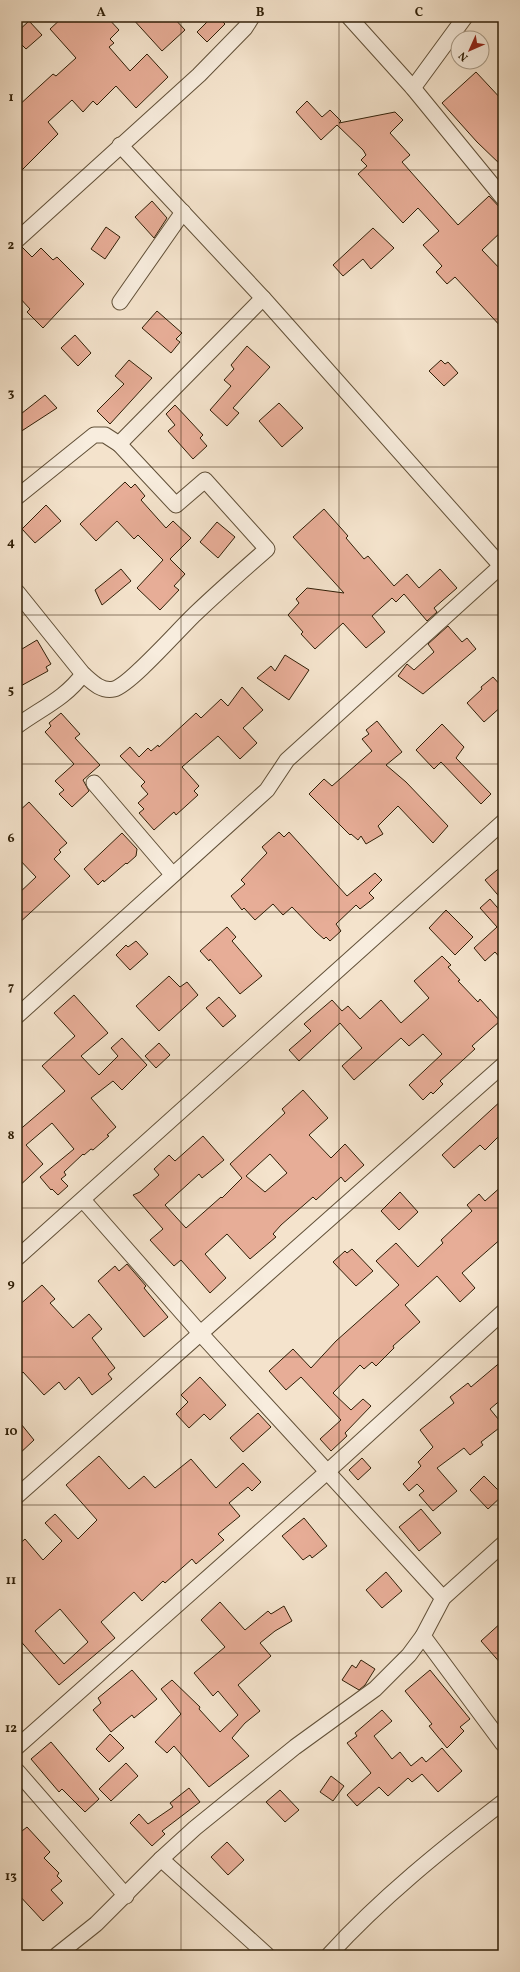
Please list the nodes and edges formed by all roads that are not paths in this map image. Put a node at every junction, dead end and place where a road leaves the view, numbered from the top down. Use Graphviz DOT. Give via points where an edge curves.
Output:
graph roads {
  1 [pos="252,17"];
  2 [pos="349,17"];
  3 [pos="465,17"];
  4 [pos="413,88"];
  5 [pos="120,145"];
  6 [pos="503,198"];
  7 [pos="183,212"];
  8 [pos="17,240"];
  9 [pos="263,298"];
  10 [pos="120,302"];
  11 [pos="119,444"];
  12 [pos="17,497"];
  13 [pos="502,567"];
  14 [pos="17,592"];
  15 [pos="82,674"];
  16 [pos="17,726"];
  17 [pos="94,782"];
  18 [pos="503,822"];
  19 [pos="172,874"];
  20 [pos="17,1016"];
  21 [pos="503,1065"];
  22 [pos="83,1200"];
  23 [pos="17,1258"];
  24 [pos="503,1312"];
  25 [pos="200,1333"];
  26 [pos="327,1472"];
  27 [pos="17,1496"];
  28 [pos="503,1544"];
  29 [pos="443,1598"];
  30 [pos="423,1636"];
  31 [pos="503,1744"];
  32 [pos="17,1747"];
  33 [pos="17,1772"];
  34 [pos="503,1802"];
  35 [pos="161,1859"];
  36 [pos="126,1896"];
  37 [pos="57,1955"];
  38 [pos="267,1955"];
  39 [pos="329,1955"];
  1 -- 5 [label="street" via="245,28 199,75"];
  2 -- 4 [label="street"];
  3 -- 4 [label="street"];
  4 -- 6 [label="street"];
  5 -- 7 [label="street"];
  5 -- 8 [label="street"];
  7 -- 9 [label="street"];
  7 -- 10 [label="street"];
  9 -- 11 [label="street"];
  9 -- 13 [label="street"];
  11 -- 12 [label="street" via="105,435 94,435"];
  11 -- 15 [label="street" via="176,505 205,480 267,549 124,683 105,689"];
  13 -- 19 [label="street" via="287,760 266,790"];
  14 -- 15 [label="street"];
  15 -- 16 [label="street" via="74,686 58,700"];
  17 -- 19 [label="street"];
  18 -- 22 [label="street"];
  19 -- 20 [label="street"];
  21 -- 25 [label="street"];
  22 -- 23 [label="street"];
  22 -- 25 [label="street"];
  24 -- 26 [label="street"];
  25 -- 26 [label="street"];
  25 -- 27 [label="street"];
  26 -- 29 [label="street"];
  26 -- 32 [label="street"];
  28 -- 29 [label="street"];
  29 -- 30 [label="street"];
  30 -- 31 [label="street"];
  30 -- 35 [label="street" via="409,1655 375,1689 295,1747"];
  33 -- 36 [label="street"];
  34 -- 39 [label="street" via="438,1853"];
  35 -- 36 [label="street"];
  35 -- 38 [label="street"];
  36 -- 37 [label="street"];
}
